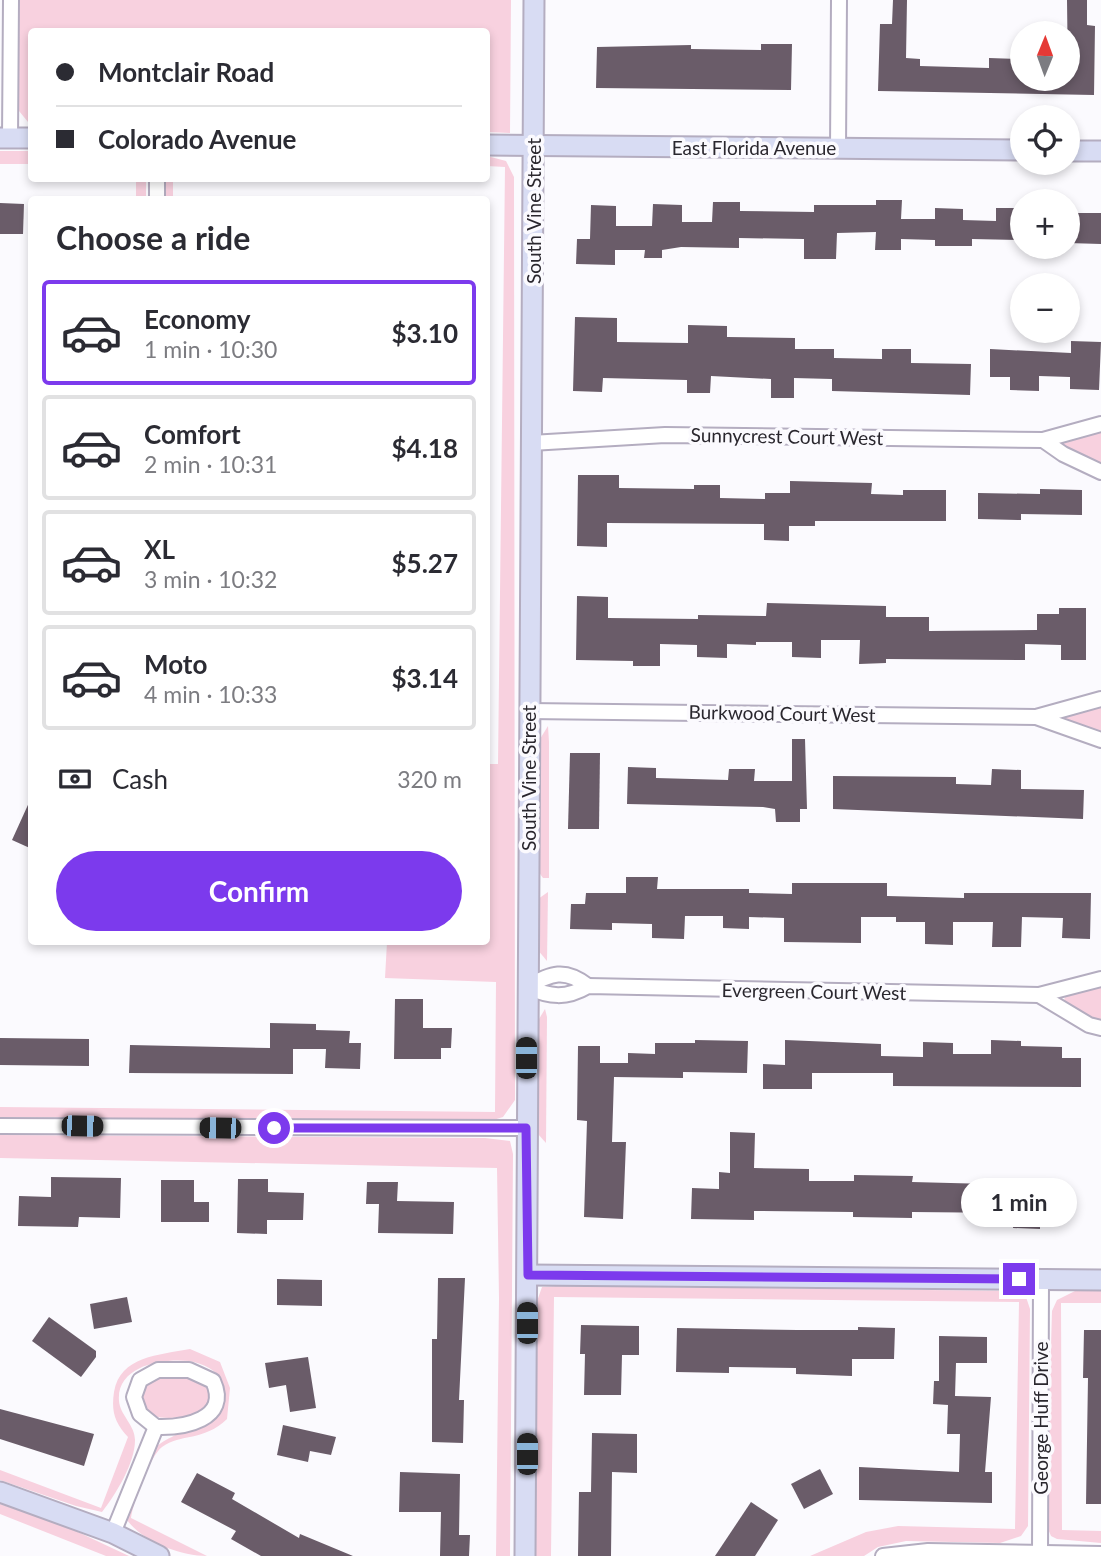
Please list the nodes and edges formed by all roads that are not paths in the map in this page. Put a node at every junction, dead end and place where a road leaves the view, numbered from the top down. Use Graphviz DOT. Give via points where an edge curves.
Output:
graph roads {
  1 [pos="11,0"];
  2 [pos="534,0"];
  3 [pos="839,0"];
  4 [pos="5,138"];
  5 [pos="28,138"];
  6 [pos="490,145"];
  7 [pos="533,146"];
  8 [pos="838,148"];
  9 [pos="1010,150"];
  10 [pos="1080,151"];
  11 [pos="1101,151"];
  12 [pos="1101,424"];
  13 [pos="1044,440"];
  14 [pos="531,443"];
  15 [pos="1101,472"];
  16 [pos="1101,699"];
  17 [pos="528,710"];
  18 [pos="1036,717"];
  19 [pos="1101,740"];
  20 [pos="1101,979"];
  21 [pos="589,986"];
  22 [pos="527,987"];
  23 [pos="1039,995"];
  24 [pos="1101,1028"];
  25 [pos="0,1126"];
  26 [pos="526,1128"];
  27 [pos="528,1275"];
  28 [pos="1041,1279"];
  29 [pos="1101,1280"];
  30 [pos="156,1427"];
  31 [pos="0,1492"];
  32 [pos="113,1533"];
  33 [pos="1101,1554"];
  34 [pos="1040,1555"];
  35 [pos="159,1556"];
  36 [pos="525,1556"];
  37 [pos="883,1556"];
  1 -- 4 [label="street"];
  2 -- 7 [label="street, South Vine Street"];
  3 -- 8 [label="street"];
  4 -- 5 [label="street"];
  6 -- 7 [label="street, East Florida Avenue"];
  7 -- 8 [label="street, East Florida Avenue"];
  7 -- 14 [label="street, South Vine Street"];
  8 -- 9 [label="street, East Florida Avenue"];
  10 -- 11 [label="street"];
  12 -- 13 [label="street, Sunnycrest Court West"];
  13 -- 14 [label="street, Sunnycrest Court West" via="665,435"];
  13 -- 15 [label="street"];
  14 -- 17 [label="street, South Vine Street"];
  16 -- 18 [label="street, Burkwood Court West"];
  17 -- 18 [label="street, Burkwood Court West"];
  17 -- 22 [label="street, South Vine Street"];
  18 -- 19 [label="street, Burkwood Court West"];
  20 -- 23 [label="street, Evergreen Court West"];
  21 -- 22 [label="street, Evergreen Court West" via="573,995 549,997"];
  21 -- 22 [label="street, Evergreen Court West" via="575,975 549,974"];
  21 -- 23 [label="street, Evergreen Court West"];
  22 -- 26 [label="street, South Vine Street"];
  23 -- 24 [label="street, Evergreen Court West"];
  25 -- 26 [label="street"];
  26 -- 27 [label="street, South Vine Street"];
  27 -- 28 [label="street"];
  27 -- 36 [label="street, South Vine Street"];
  28 -- 29 [label="street"];
  28 -- 34 [label="street, George Huff Drive"];
  30 -- 30 [label="street" via="135,1406 140,1380 147,1374 190,1370 214,1381 217,1401 205,1419"];
  30 -- 32 [label="street"];
  31 -- 32 [label="street"];
  32 -- 35 [label="street"];
  33 -- 34 [label="street"];
  34 -- 37 [label="street" via="928,1551"];
}
